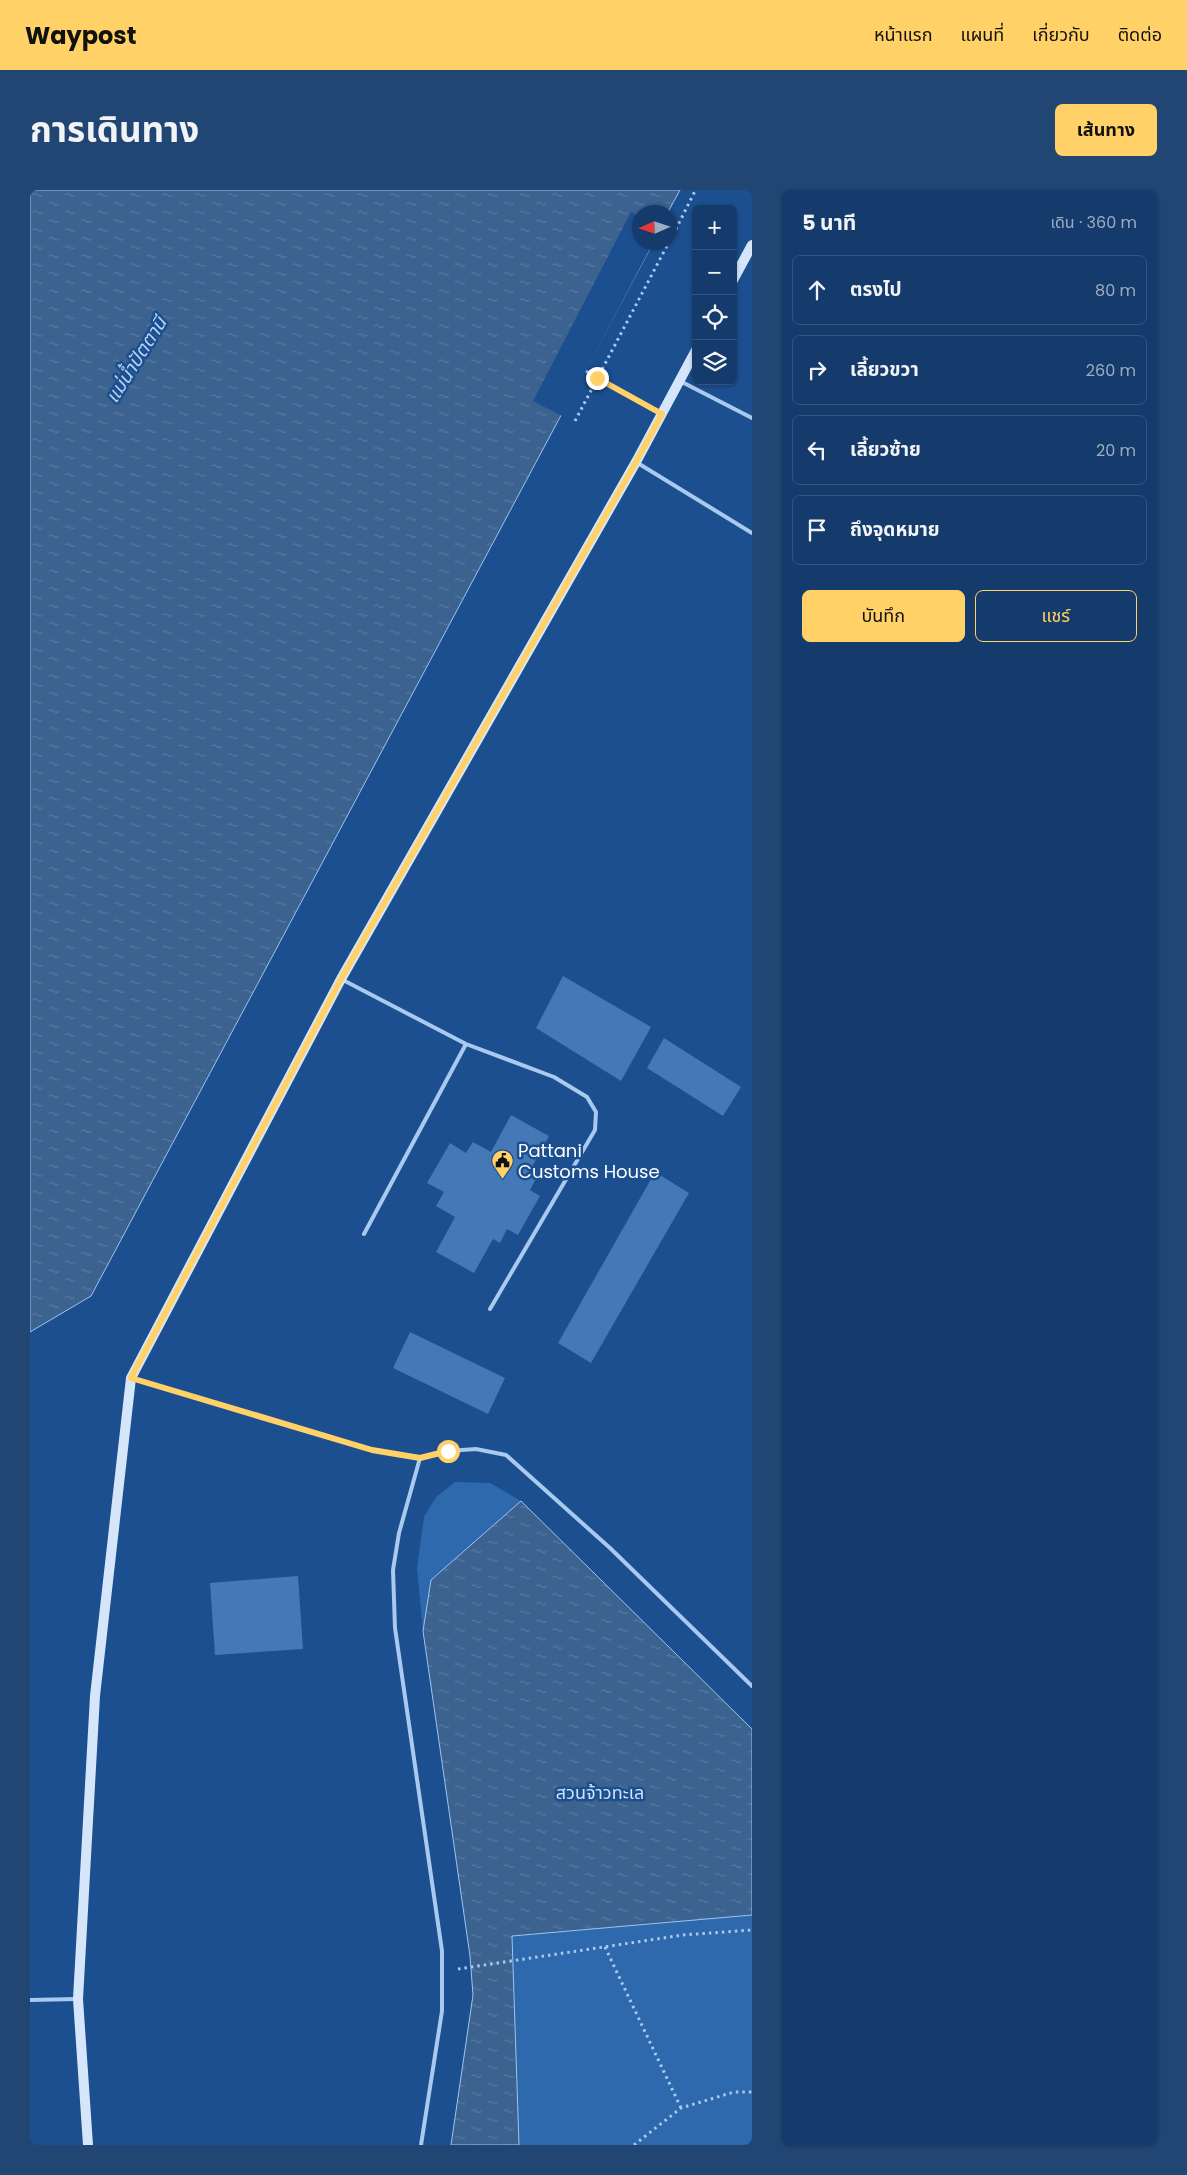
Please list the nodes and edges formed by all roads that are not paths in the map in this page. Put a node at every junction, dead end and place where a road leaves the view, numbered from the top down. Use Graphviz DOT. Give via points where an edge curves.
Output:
graph roads {
  1 [pos="752,245"];
  2 [pos="737,273"];
  3 [pos="692,358"];
  4 [pos="680,381"];
  5 [pos="752,418"];
  6 [pos="636,462"];
  7 [pos="752,533"];
  8 [pos="341,979"];
  9 [pos="466,1044"];
  10 [pos="364,1234"];
  11 [pos="490,1309"];
  12 [pos="131,1378"];
  13 [pos="420,1458"];
  14 [pos="752,1686"];
  15 [pos="78,1999"];
  16 [pos="30,2000"];
  17 [pos="88,2145"];
  18 [pos="421,2145"];
  1 -- 2 [label="street"];
  3 -- 4 [label="street"];
  4 -- 5 [label="lane"];
  4 -- 6 [label="street"];
  6 -- 7 [label="lane"];
  6 -- 8 [label="street"];
  8 -- 9 [label="lane"];
  8 -- 12 [label="street"];
  9 -- 10 [label="lane"];
  9 -- 11 [label="lane" via="554,1078 586,1096 596,1112 595,1130"];
  12 -- 13 [label="lane" via="372,1450"];
  12 -- 15 [label="street" via="95,1696"];
  13 -- 14 [label="lane" via="476,1449 506,1455 610,1548"];
  13 -- 18 [label="lane" via="399,1533 393,1570 395,1628 442,1951 442,2011"];
  15 -- 16 [label="lane"];
  15 -- 17 [label="street"];
}
